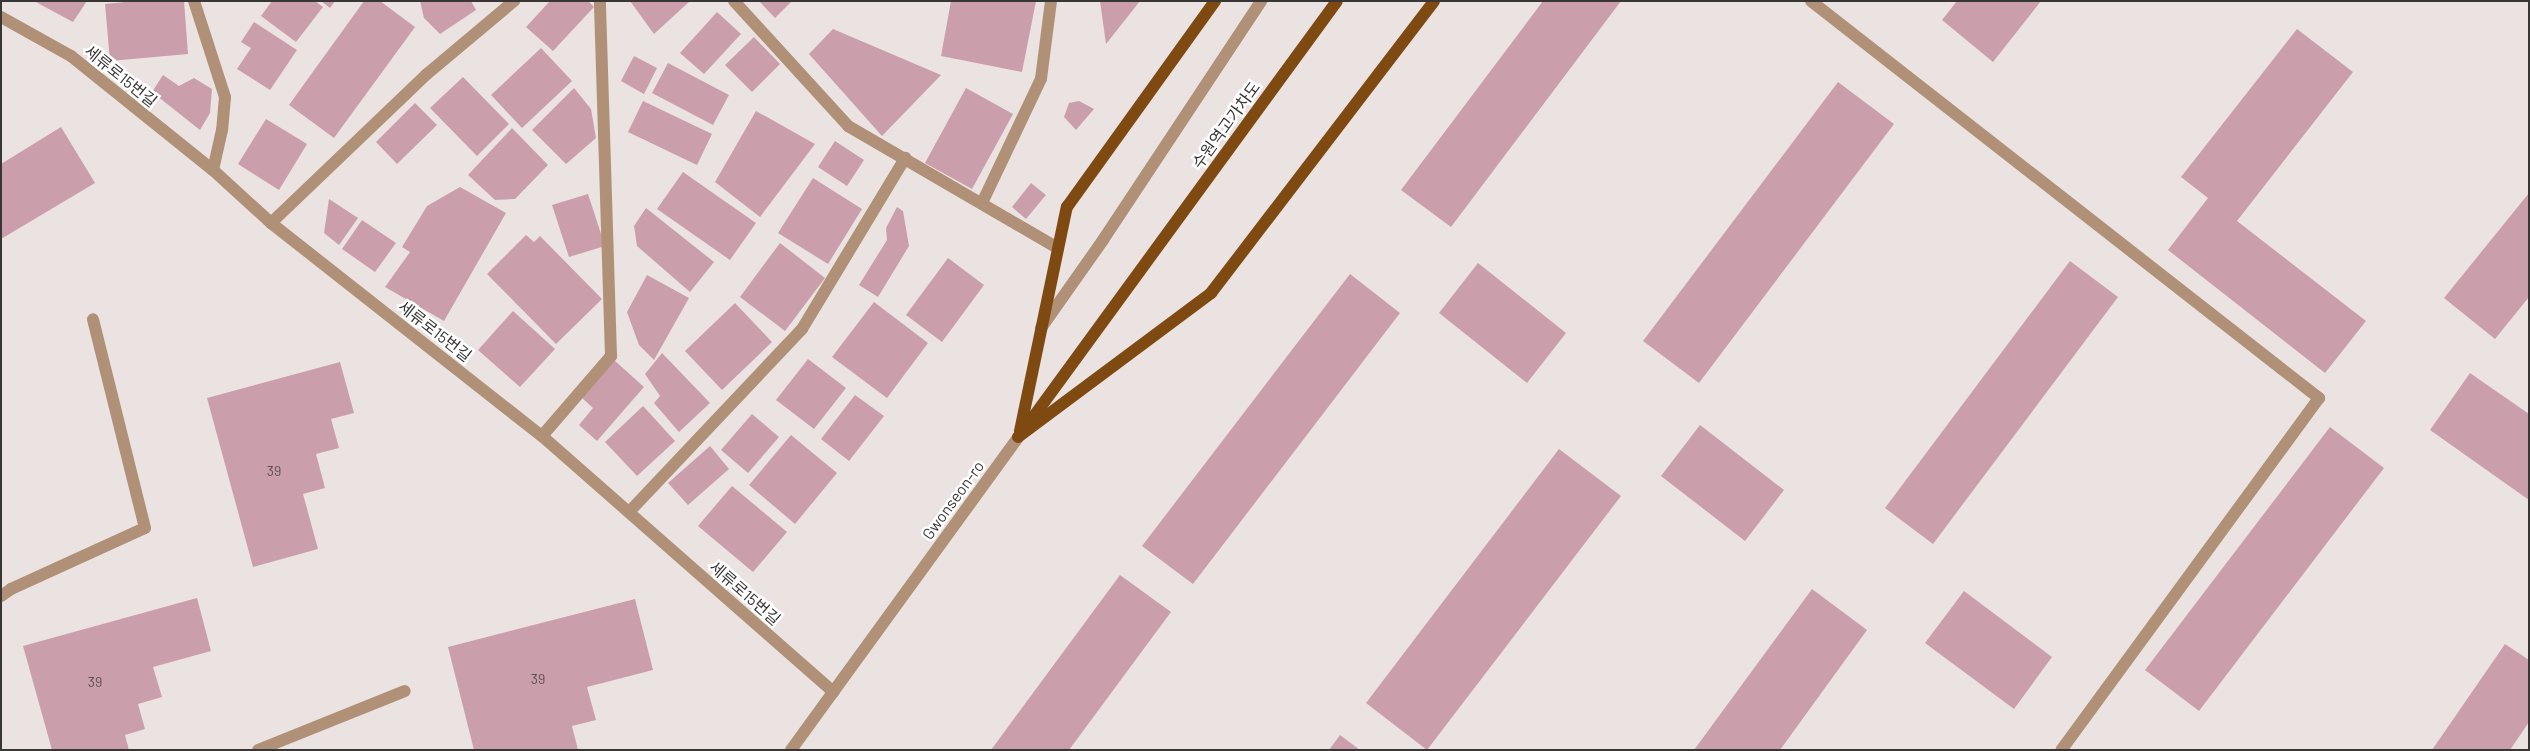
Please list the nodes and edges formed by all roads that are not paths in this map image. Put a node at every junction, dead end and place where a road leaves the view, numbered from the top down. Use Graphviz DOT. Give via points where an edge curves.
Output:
graph roads {
  1 [pos="194,1"];
  2 [pos="514,1"];
  3 [pos="600,1"];
  4 [pos="734,1"];
  5 [pos="1051,1"];
  6 [pos="1215,1"];
  7 [pos="1261,1"];
  8 [pos="1337,1"];
  9 [pos="1434,1"];
  10 [pos="1811,1"];
  11 [pos="1,16"];
  12 [pos="905,158"];
  13 [pos="213,170"];
  14 [pos="982,203"];
  15 [pos="271,223"];
  16 [pos="1058,248"];
  17 [pos="1141,268"];
  18 [pos="93,319"];
  19 [pos="1041,328"];
  20 [pos="542,436"];
  21 [pos="1018,437"];
  22 [pos="629,512"];
  23 [pos="1,596"];
  24 [pos="405,691"];
  25 [pos="833,692"];
  26 [pos="258,750"];
  27 [pos="791,750"];
  28 [pos="2061,750"];
  1 -- 13 [label="street" via="226,96"];
  2 -- 15 [label="street" via="427,74"];
  3 -- 20 [label="street" via="611,356"];
  4 -- 12 [label="street" via="848,126"];
  5 -- 14 [label="street" via="1041,79"];
  6 -- 16 [label="main road" via="1067,207"];
  7 -- 19 [label="street"];
  8 -- 17 [label="main road, 수원역고가차도"];
  9 -- 21 [label="main road" via="1211,293"];
  10 -- 28 [label="street" via="2319,398"];
  11 -- 13 [label="street, 세류로15번길" via="71,56"];
  12 -- 14 [label="street"];
  12 -- 22 [label="street" via="802,329"];
  13 -- 15 [label="street, 세류로15번길"];
  14 -- 16 [label="street"];
  15 -- 20 [label="street, 세류로15번길"];
  16 -- 19 [label="main road"];
  17 -- 21 [label="main road, Gwonseon-ro"];
  18 -- 23 [label="street" via="145,528 11,588"];
  19 -- 21 [label="main road"];
  20 -- 22 [label="street, 세류로15번길"];
  21 -- 25 [label="street, Gwonseon-ro"];
  22 -- 25 [label="street, 세류로15번길"];
  24 -- 26 [label="street"];
  25 -- 27 [label="street, Gwonseon-ro"];
}
